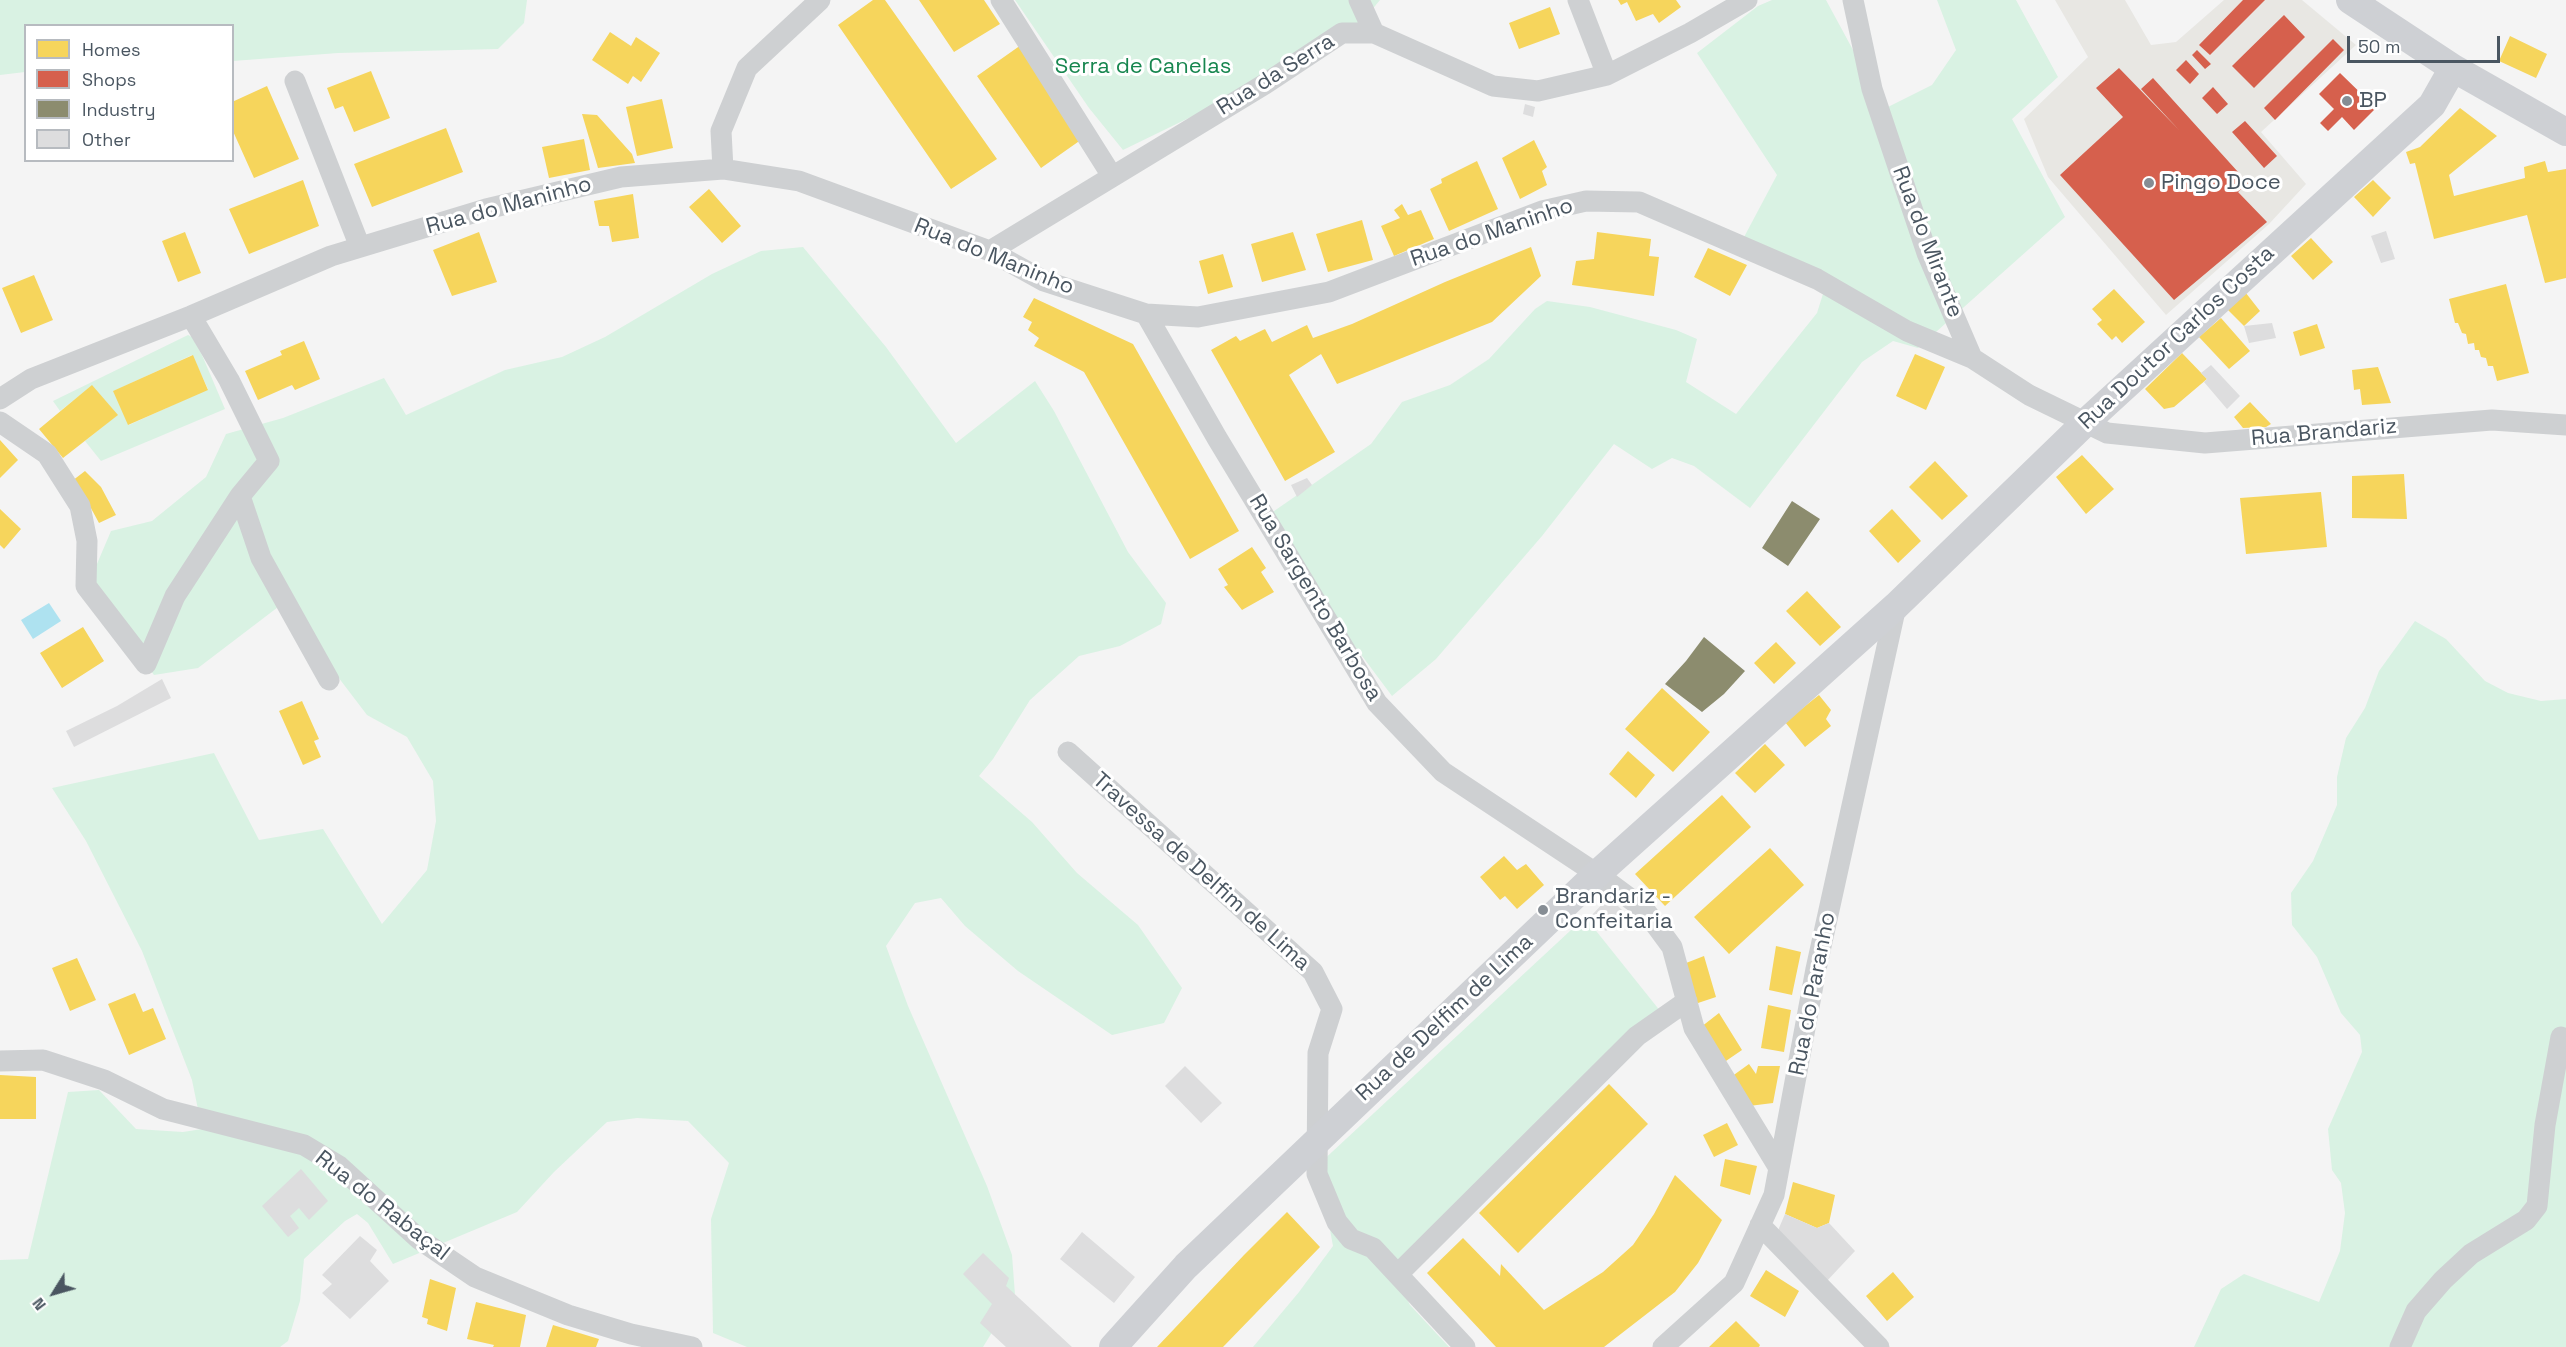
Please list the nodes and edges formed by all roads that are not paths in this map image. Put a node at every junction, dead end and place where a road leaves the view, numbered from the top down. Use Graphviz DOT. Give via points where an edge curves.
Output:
graph roads {
  1 [pos="820,0"];
  2 [pos="1001,0"];
  3 [pos="1359,0"];
  4 [pos="1578,0"];
  5 [pos="1747,0"];
  6 [pos="1853,0"];
  7 [pos="2350,0"];
  8 [pos="1374,33"];
  9 [pos="2453,68"];
  10 [pos="1607,75"];
  11 [pos="295,81"];
  12 [pos="2566,132"];
  13 [pos="723,169"];
  14 [pos="1112,176"];
  15 [pos="360,247"];
  16 [pos="990,251"];
  17 [pos="1146,314"];
  18 [pos="191,316"];
  19 [pos="1972,358"];
  20 [pos="2,396"];
  21 [pos="0,422"];
  22 [pos="2085,423"];
  23 [pos="2566,425"];
  24 [pos="240,496"];
  25 [pos="1896,606"];
  26 [pos="329,680"];
  27 [pos="1068,752"];
  28 [pos="1597,874"];
  29 [pos="1687,1001"];
  30 [pos="2561,1036"];
  31 [pos="0,1061"];
  32 [pos="1318,1138"];
  33 [pos="1779,1168"];
  34 [pos="1760,1225"];
  35 [pos="1398,1274"];
  36 [pos="692,1347"];
  37 [pos="1113,1347"];
  38 [pos="1465,1347"];
  39 [pos="1663,1347"];
  40 [pos="1879,1347"];
  41 [pos="2400,1347"];
  1 -- 13 [label="street" via="747,68 721,131"];
  2 -- 14 [label="street"];
  3 -- 8 [label="street"];
  4 -- 10 [label="street"];
  5 -- 10 [label="street, Rua da Serra"];
  6 -- 19 [label="street, Rua do Mirante" via="1876,100 1927,253"];
  7 -- 9 [label="main road"];
  8 -- 10 [label="street, Rua da Serra" via="1493,86 1538,91"];
  8 -- 14 [label="street, Rua da Serra" via="1342,33"];
  9 -- 12 [label="main road"];
  9 -- 22 [label="main road, Rua Doutor Carlos Costa" via="2432,105"];
  11 -- 15 [label="street"];
  13 -- 15 [label="street, Rua do Maninho" via="621,177 486,209"];
  13 -- 16 [label="street, Rua do Maninho" via="799,181"];
  14 -- 16 [label="street, Rua da Serra"];
  15 -- 18 [label="street, Rua do Maninho"];
  16 -- 17 [label="street, Rua do Maninho" via="1044,281"];
  17 -- 19 [label="street, Rua do Maninho" via="1197,317 1329,292 1542,211 1586,201 1639,202 1817,279 1907,331"];
  17 -- 28 [label="street, Rua Sargento Barbosa" via="1377,703 1443,772"];
  18 -- 20 [label="street, Rua do Maninho" via="31,379"];
  18 -- 24 [label="street" via="229,380 269,461"];
  19 -- 22 [label="street" via="2029,395"];
  21 -- 24 [label="street" via="47,454 80,506 87,541 86,586 146,664 175,596"];
  22 -- 23 [label="street, Rua Brandariz" via="2107,433 2205,443 2492,420"];
  22 -- 25 [label="main road, Rua Doutor Carlos Costa"];
  24 -- 26 [label="street" via="261,558"];
  25 -- 28 [label="main road, Rua de Delfim de Lima"];
  25 -- 33 [label="street, Rua do Paranho" via="1816,969"];
  27 -- 32 [label="street, Travessa de Delfim de Lima" via="1313,972 1332,1009 1317,1053"];
  28 -- 29 [label="street, Rua Sargento Barbosa" via="1644,909 1672,947"];
  28 -- 32 [label="main road, Rua de Delfim de Lima"];
  29 -- 33 [label="street, Rua Sargento Barbosa" via="1694,1028"];
  29 -- 35 [label="street" via="1638,1036"];
  30 -- 41 [label="street" via="2545,1125 2537,1206 2526,1220 2471,1254 2443,1280 2416,1311"];
  31 -- 36 [label="street, Rua do Rabaçal" via="43,1060 104,1080 163,1109 304,1145 339,1166 419,1239 475,1277 568,1316"];
  32 -- 35 [label="street, Travessa de Delfim de Lima" via="1317,1174 1337,1222 1351,1239 1373,1248"];
  32 -- 37 [label="main road, Rua de Delfim de Lima" via="1185,1266"];
  33 -- 34 [label="street, Rua do Paranho" via="1774,1195"];
  34 -- 39 [label="street, Rua do Paranho" via="1734,1283"];
  34 -- 40 [label="street"];
  35 -- 38 [label="street, Travessa de Delfim de Lima"];
}
